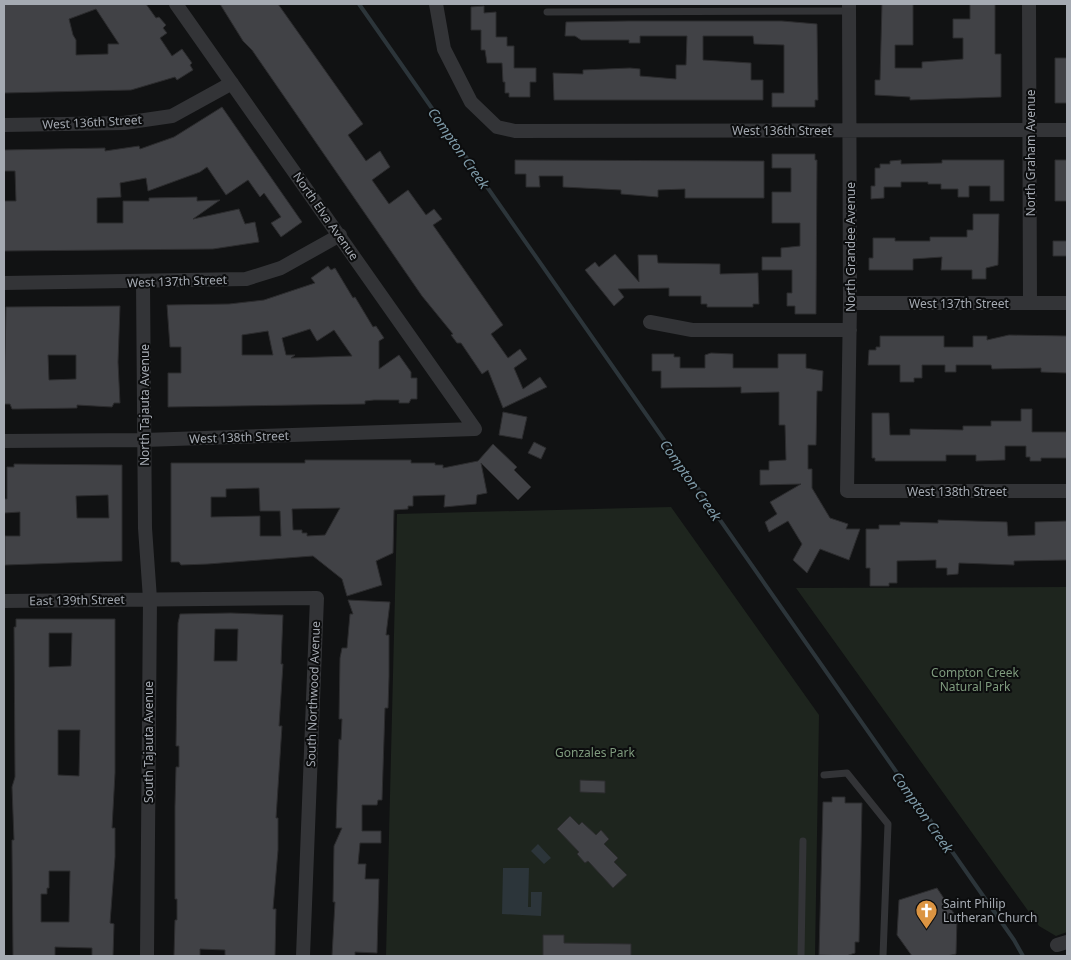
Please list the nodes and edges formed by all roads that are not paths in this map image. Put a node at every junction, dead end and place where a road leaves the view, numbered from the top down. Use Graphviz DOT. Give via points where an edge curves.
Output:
graph roads {
  1 [pos="176,4"];
  2 [pos="436,4"];
  3 [pos="1030,4"];
  4 [pos="849,8"];
  5 [pos="547,12"];
  6 [pos="232,83"];
  7 [pos="4,125"];
  8 [pos="849,130"];
  9 [pos="1029,130"];
  10 [pos="1067,130"];
  11 [pos="340,235"];
  12 [pos="143,282"];
  13 [pos="4,283"];
  14 [pos="850,303"];
  15 [pos="1030,303"];
  16 [pos="1067,303"];
  17 [pos="650,322"];
  18 [pos="850,330"];
  19 [pos="475,429"];
  20 [pos="144,440"];
  21 [pos="4,441"];
  22 [pos="847,491"];
  23 [pos="1067,491"];
  24 [pos="145,528"];
  25 [pos="150,599"];
  26 [pos="4,601"];
  27 [pos="824,775"];
  28 [pos="803,841"];
  29 [pos="147,956"];
  30 [pos="303,956"];
  31 [pos="801,956"];
  32 [pos="883,956"];
  1 -- 6 [label="street, North Elva Avenue"];
  2 -- 8 [label="street, West 136th Street" via="444,49 471,102 497,127 515,131"];
  3 -- 9 [label="street, North Graham Avenue"];
  4 -- 5 [label="lane"];
  4 -- 8 [label="street, North Grandee Avenue"];
  6 -- 7 [label="street, West 136th Street" via="172,116 124,123"];
  6 -- 11 [label="street, North Elva Avenue"];
  8 -- 9 [label="street, West 136th Street"];
  8 -- 14 [label="street, North Grandee Avenue"];
  9 -- 10 [label="street, West 136th Street"];
  9 -- 15 [label="street, North Graham Avenue"];
  11 -- 12 [label="street, West 137th Street" via="281,268 246,279"];
  11 -- 19 [label="street, North Elva Avenue"];
  12 -- 13 [label="street, West 137th Street"];
  12 -- 20 [label="street, North Tajauta Avenue"];
  14 -- 15 [label="street, West 137th Street"];
  14 -- 18 [label="street, North Grandee Avenue"];
  15 -- 16 [label="street, West 137th Street"];
  17 -- 18 [label="street" via="692,330"];
  18 -- 22 [label="street, North Grandee Avenue"];
  19 -- 20 [label="street, West 138th Street"];
  20 -- 21 [label="street, West 138th Street"];
  20 -- 24 [label="street, North Tajauta Avenue"];
  22 -- 23 [label="street, West 138th Street"];
  24 -- 25 [label="street, South Tajauta Avenue"];
  25 -- 26 [label="street, East 139th Street"];
  25 -- 29 [label="street, South Tajauta Avenue"];
  25 -- 30 [label="street, South Northwood Avenue" via="317,598"];
  27 -- 32 [label="lane" via="847,773 888,824"];
  28 -- 31 [label="lane"];
}
